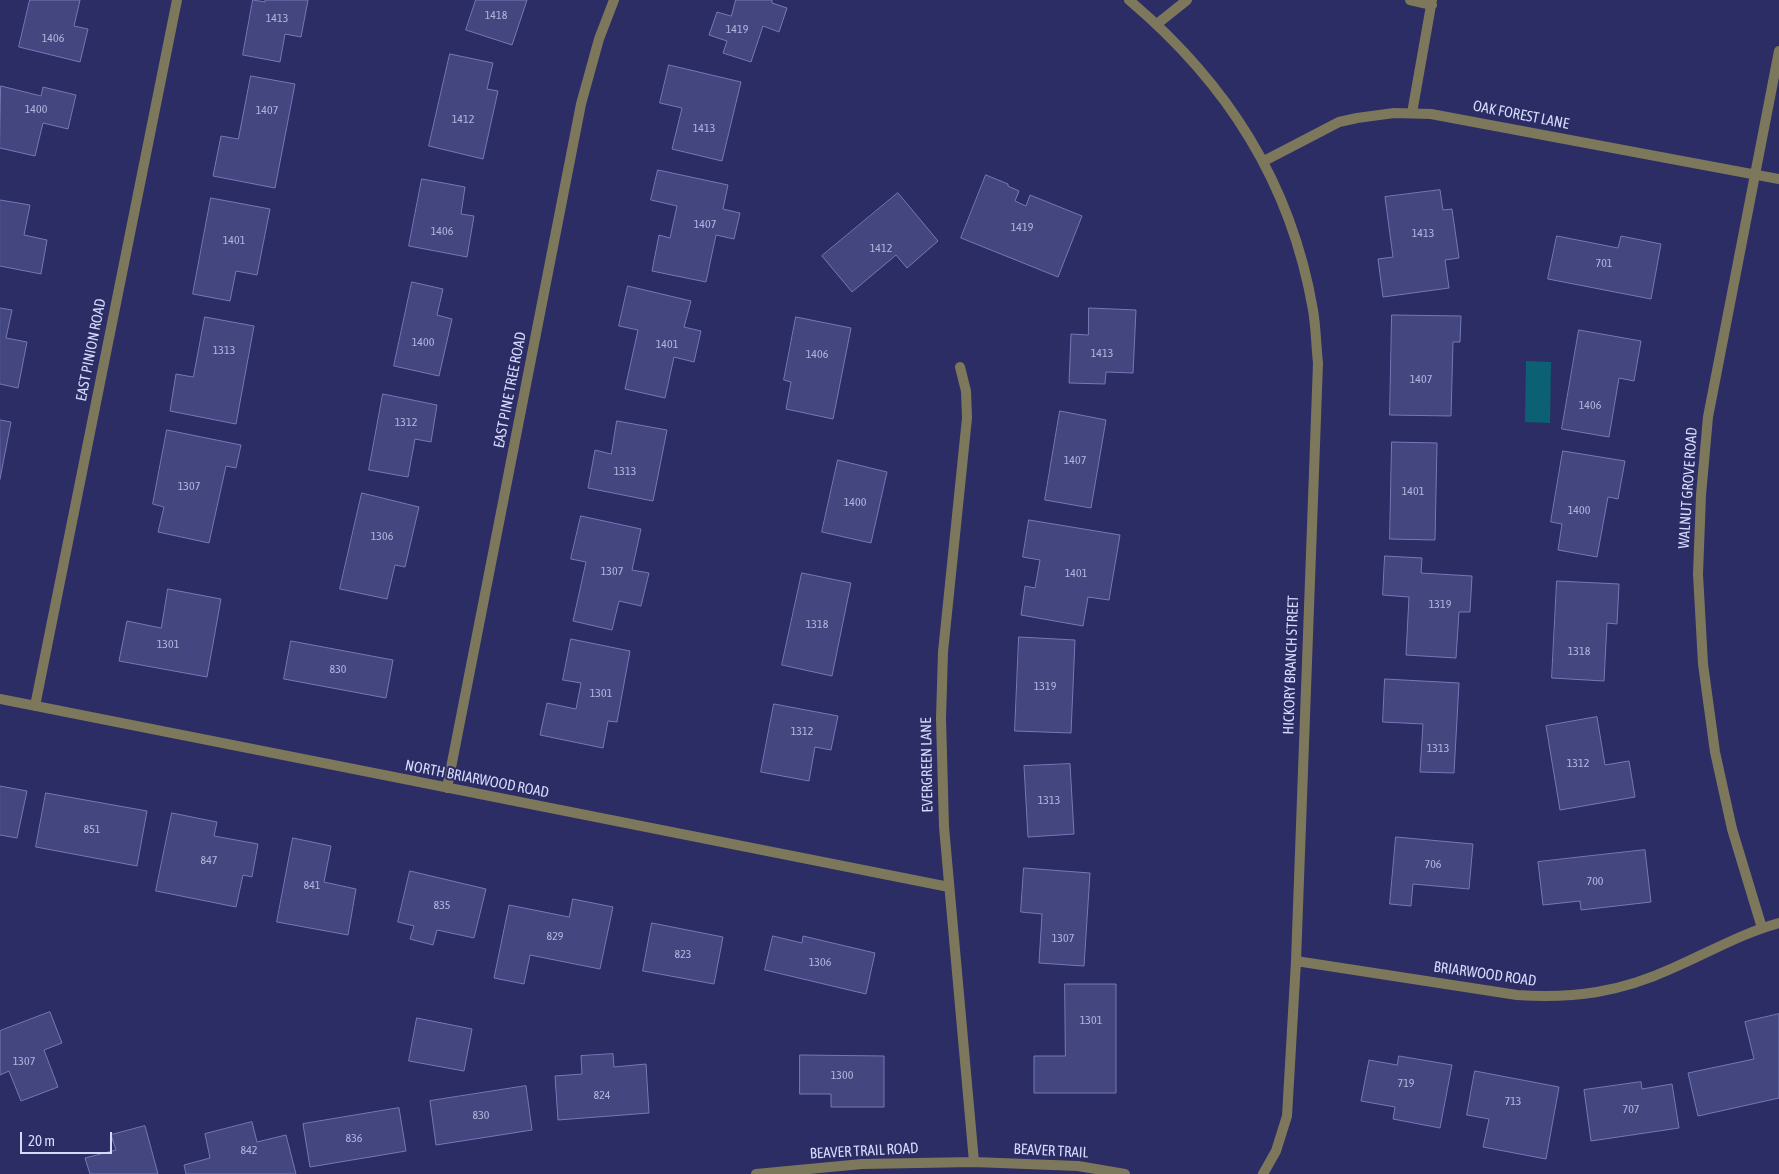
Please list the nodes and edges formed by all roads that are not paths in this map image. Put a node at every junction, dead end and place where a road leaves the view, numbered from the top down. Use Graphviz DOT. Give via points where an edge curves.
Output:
graph roads {
  1 [pos="177,0"];
  2 [pos="614,0"];
  3 [pos="1129,0"];
  4 [pos="1187,0"];
  5 [pos="1410,0"];
  6 [pos="1432,2"];
  7 [pos="1157,24"];
  8 [pos="1779,51"];
  9 [pos="1412,113"];
  10 [pos="1264,161"];
  11 [pos="1755,174"];
  12 [pos="1779,179"];
  13 [pos="960,367"];
  14 [pos="0,699"];
  15 [pos="35,706"];
  16 [pos="447,788"];
  17 [pos="949,887"];
  18 [pos="1779,923"];
  19 [pos="1762,928"];
  20 [pos="1296,961"];
  21 [pos="974,1162"];
  22 [pos="756,1174"];
  23 [pos="1126,1174"];
  24 [pos="1263,1174"];
  1 -- 15 [label="street, EAST PINION ROAD"];
  2 -- 16 [label="street, EAST PINE TREE ROAD" via="599,39 581,104"];
  3 -- 7 [label="street, HICKORY BRANCH STREET"];
  4 -- 7 [label="street"];
  5 -- 6 [label="street"];
  6 -- 9 [label="street"];
  7 -- 10 [label="street, HICKORY BRANCH STREET" via="1198,66 1236,114"];
  8 -- 11 [label="street, WALNUT GROVE ROAD"];
  9 -- 10 [label="street, OAK FOREST LANE" via="1339,122"];
  9 -- 11 [label="street, OAK FOREST LANE"];
  10 -- 20 [label="street, HICKORY BRANCH STREET" via="1286,210 1302,260 1313,311 1318,363"];
  11 -- 12 [label="street, OAK FOREST LANE"];
  11 -- 19 [label="street, WALNUT GROVE ROAD" via="1708,417 1698,574 1703,664 1715,752 1732,829"];
  13 -- 17 [label="street, EVERGREEN LANE" via="966,392 967,418 949,582 941,694"];
  14 -- 15 [label="street, NORTH BRIARWOOD ROAD"];
  15 -- 16 [label="street, NORTH BRIARWOOD ROAD"];
  16 -- 17 [label="street, NORTH BRIARWOOD ROAD"];
  17 -- 21 [label="street, EVERGREEN LANE"];
  18 -- 19 [label="street, BRIARWOOD ROAD"];
  19 -- 20 [label="street, BRIARWOOD ROAD" via="1627,986 1589,994 1517,995"];
  20 -- 24 [label="street, HICKORY BRANCH STREET" via="1287,1116 1276,1151"];
  21 -- 22 [label="street, BEAVER TRAIL ROAD" via="862,1164"];
  21 -- 23 [label="street, BEAVER TRAIL" via="1078,1166"];
}
